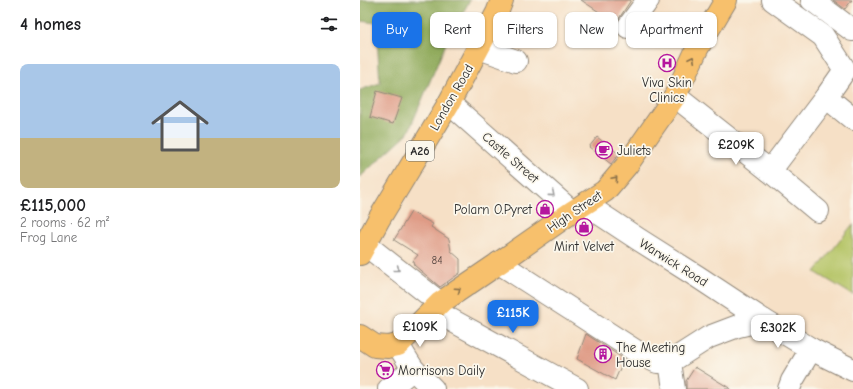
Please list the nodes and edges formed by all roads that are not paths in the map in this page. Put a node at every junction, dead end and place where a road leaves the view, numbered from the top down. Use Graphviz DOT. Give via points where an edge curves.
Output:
graph roads {
  1 [pos="502,0"];
  2 [pos="648,0"];
  3 [pos="726,0"];
  4 [pos="772,0"];
  5 [pos="812,0"];
  6 [pos="639,12"];
  7 [pos="853,28"];
  8 [pos="485,37"];
  9 [pos="479,48"];
  10 [pos="516,61"];
  11 [pos="674,96"];
  12 [pos="826,97"];
  13 [pos="449,103"];
  14 [pos="853,119"];
  15 [pos="770,171"];
  16 [pos="579,208"];
  17 [pos="818,211"];
  18 [pos="363,250"];
  19 [pos="499,263"];
  20 [pos="436,306"];
  21 [pos="763,320"];
  22 [pos="360,336"];
  23 [pos="398,345"];
  24 [pos="811,349"];
  25 [pos="670,362"];
  26 [pos="413,369"];
  27 [pos="853,370"];
  28 [pos="390,389"];
  29 [pos="432,389"];
  30 [pos="577,389"];
  31 [pos="674,389"];
  32 [pos="789,389"];
  1 -- 8 [label="main road, London Road / A26"];
  2 -- 6 [label="street"];
  11 -- 3 [label="main road, High Street, one-way" via="698,47"];
  4 -- 12 [label="street" via="823,36 845,70"];
  5 -- 7 [label="street" via="852,30"];
  9 -- 10 [label="street"];
  9 -- 13 [label="main road, London Road / A26"];
  11 -- 15 [label="street"];
  16 -- 11 [label="main road, High Street, one-way" via="604,191 627,165"];
  12 -- 14 [label="street"];
  12 -- 15 [label="street"];
  13 -- 16 [label="street, Castle Street, one-way"];
  13 -- 18 [label="main road, London Road / A26"];
  15 -- 17 [label="street"];
  16 -- 19 [label="main road, High Street"];
  16 -- 21 [label="street, Warwick Road" via="638,239"];
  18 -- 20 [label="street, one-way"];
  20 -- 19 [label="main road, High Street, one-way"];
  19 -- 25 [label="street" via="642,355 657,362"];
  20 -- 23 [label="main road, High Street"];
  20 -- 30 [label="street"];
  21 -- 24 [label="street, Warwick Road"];
  21 -- 25 [label="street" via="709,337"];
  22 -- 23 [label="main road" via="375,346"];
  23 -- 26 [label="street"];
  24 -- 27 [label="street, Warwick Road"];
  24 -- 32 [label="street"];
  25 -- 31 [label="street"];
  26 -- 28 [label="street"];
  26 -- 29 [label="street"];
}
